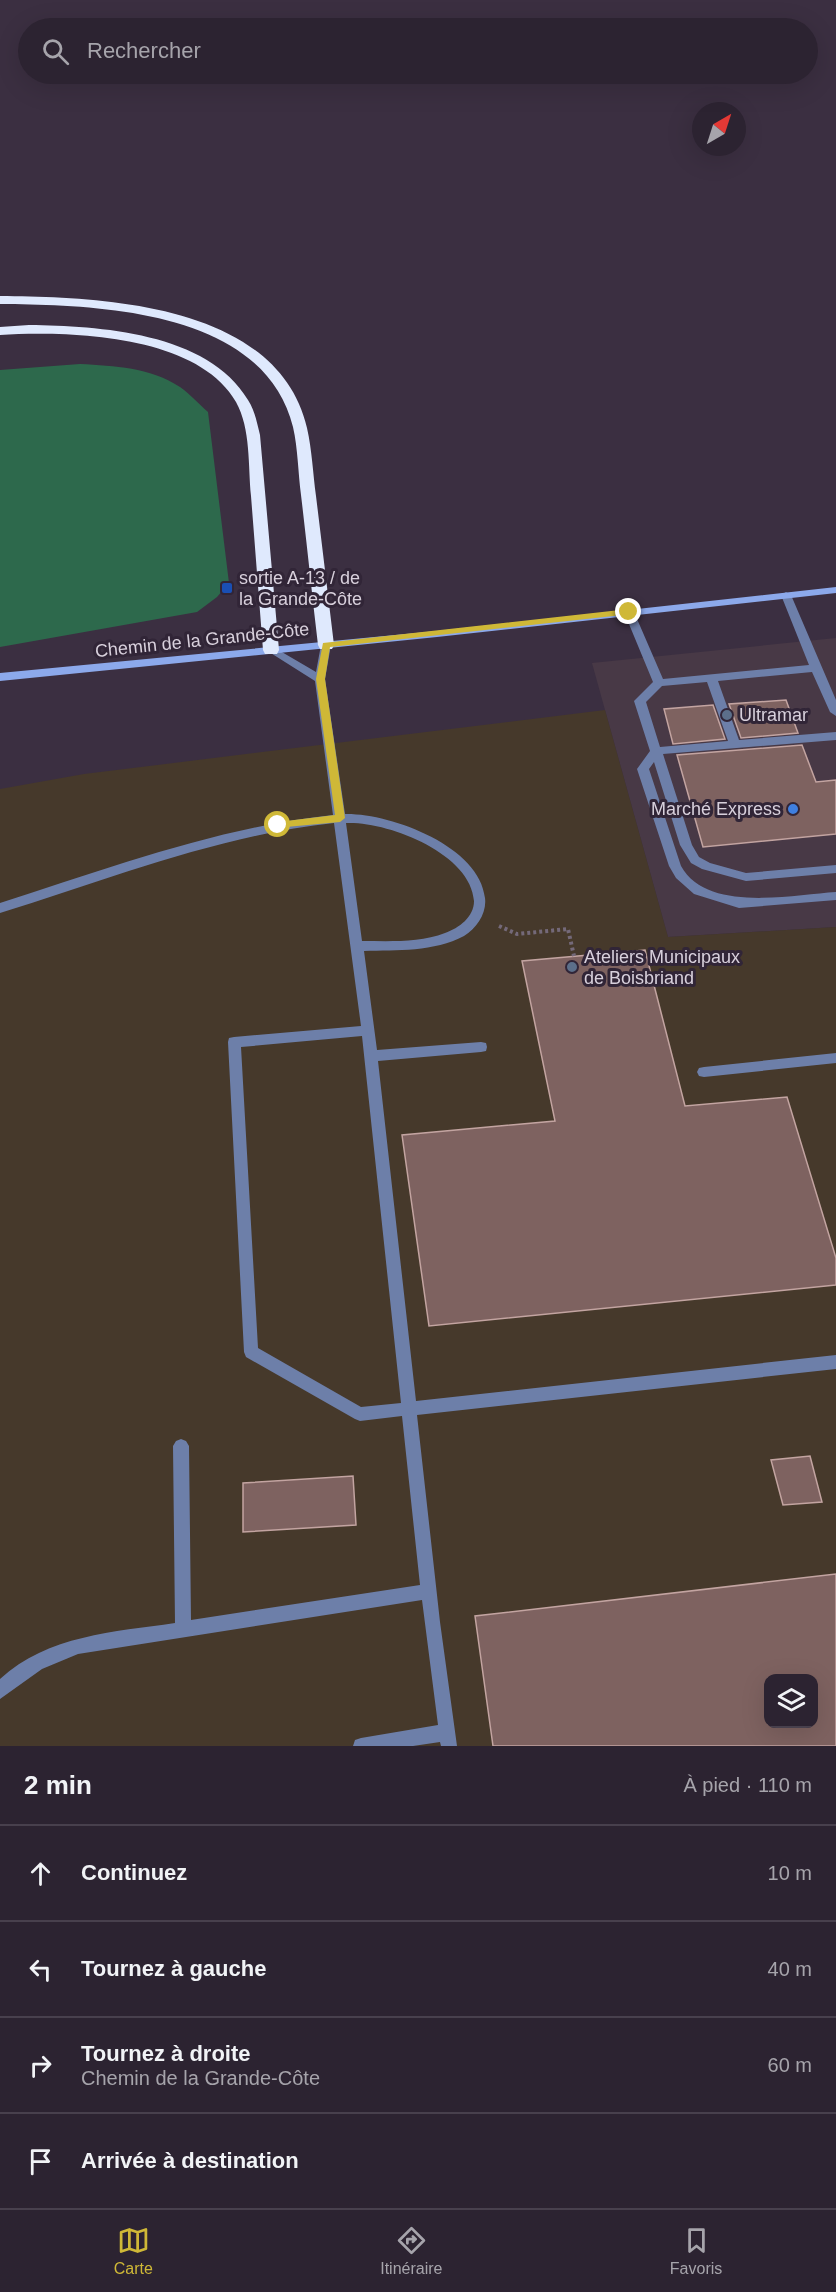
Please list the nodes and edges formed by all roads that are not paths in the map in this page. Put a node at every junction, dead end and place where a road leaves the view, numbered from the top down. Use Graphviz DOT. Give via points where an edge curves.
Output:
graph roads {
  1 [pos="0,300"];
  2 [pos="0,331"];
  3 [pos="836,590"];
  4 [pos="786,595"];
  5 [pos="629,612"];
  6 [pos="326,645"];
  7 [pos="271,650"];
  8 [pos="816,668"];
  9 [pos="0,677"];
  10 [pos="711,678"];
  11 [pos="320,679"];
  12 [pos="659,683"];
  13 [pos="836,712"];
  14 [pos="836,736"];
  15 [pos="735,744"];
  16 [pos="656,751"];
  17 [pos="340,818"];
  18 [pos="836,869"];
  19 [pos="836,896"];
  20 [pos="0,908"];
  21 [pos="357,946"];
  22 [pos="368,1030"];
  23 [pos="481,1047"];
  24 [pos="370,1056"];
  25 [pos="836,1058"];
  26 [pos="704,1071"];
  27 [pos="836,1362"];
  28 [pos="409,1410"];
  29 [pos="181,1446"];
  30 [pos="429,1591"];
  31 [pos="183,1630"];
  32 [pos="0,1691"];
  33 [pos="448,1739"];
  34 [pos="361,1746"];
  1 -- 6 [label="highway" via="98,303 168,316 228,340 273,373 297,411"];
  2 -- 7 [label="highway" via="85,332 157,344 202,363 232,387 246,409 253,435"];
  3 -- 4 [label="main road, Chemin de la Grande-Côte"];
  4 -- 5 [label="main road, Chemin de la Grande-Côte"];
  4 -- 8 [label="lane"];
  5 -- 6 [label="main road, Chemin de la Grande-Côte"];
  5 -- 12 [label="lane"];
  6 -- 7 [label="main road, Chemin de la Grande-Côte"];
  6 -- 11 [label="lane"];
  7 -- 9 [label="main road, Chemin de la Grande-Côte"];
  7 -- 11 [label="lane"];
  8 -- 10 [label="lane"];
  8 -- 13 [label="lane"];
  10 -- 12 [label="lane"];
  10 -- 15 [label="lane"];
  11 -- 17 [label="lane"];
  12 -- 16 [label="lane" via="640,701"];
  14 -- 15 [label="lane"];
  15 -- 16 [label="lane"];
  16 -- 18 [label="lane" via="686,845 695,860 746,877"];
  16 -- 19 [label="lane" via="644,769 675,866 689,885 709,896 739,903"];
  17 -- 20 [label="lane" via="278,825 194,846"];
  17 -- 21 [label="lane"];
  17 -- 21 [label="lane" via="393,826 441,849 472,874 481,896 480,909 472,922 447,938"];
  21 -- 22 [label="lane"];
  22 -- 24 [label="lane"];
  22 -- 28 [label="lane" via="234,1042 251,1352 360,1414"];
  23 -- 24 [label="lane"];
  24 -- 28 [label="lane"];
  25 -- 26 [label="lane"];
  27 -- 28 [label="lane"];
  28 -- 30 [label="lane"];
  29 -- 31 [label="lane"];
  30 -- 31 [label="lane"];
  30 -- 33 [label="lane"];
  31 -- 32 [label="lane" via="78,1646 30,1667"];
  33 -- 34 [label="lane"];
}
